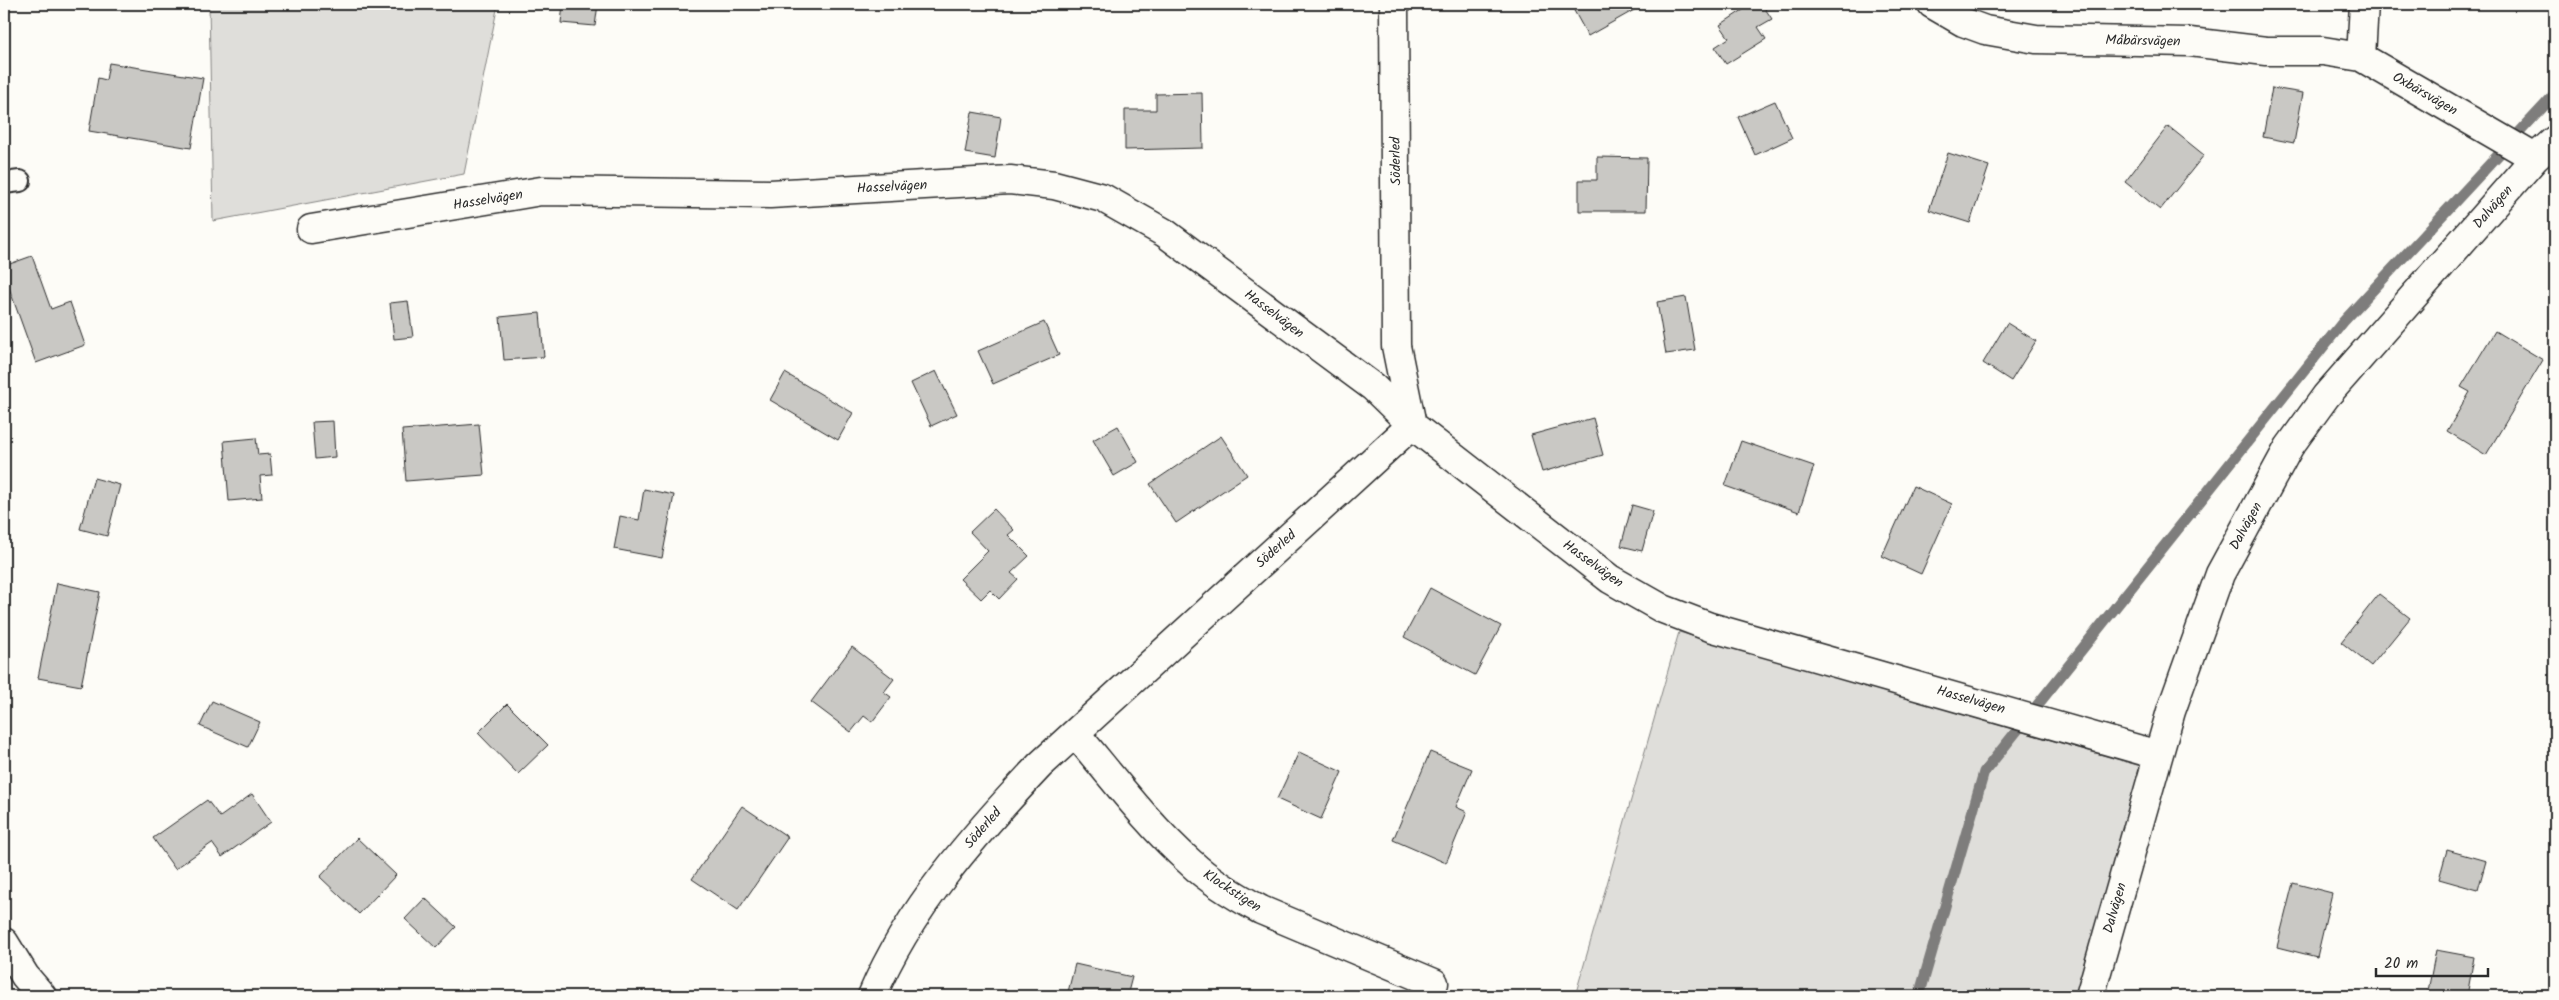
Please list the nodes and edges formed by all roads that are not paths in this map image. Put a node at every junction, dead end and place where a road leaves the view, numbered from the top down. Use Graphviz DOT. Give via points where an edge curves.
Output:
graph roads {
  1 [pos="1394,4"];
  2 [pos="1932,4"];
  3 [pos="2364,4"];
  4 [pos="2361,57"];
  5 [pos="2555,140"];
  6 [pos="2536,158"];
  7 [pos="310,229"];
  8 [pos="1412,425"];
  9 [pos="1076,734"];
  10 [pos="2158,755"];
  11 [pos="4,942"];
  12 [pos="1434,983"];
  13 [pos="42,996"];
  14 [pos="872,996"];
  15 [pos="2090,996"];
  1 -- 8 [label="street, Söderled" via="1396,346"];
  2 -- 4 [label="street, Måbärsvägen" via="1963,22 1985,30 2036,39 2190,42 2266,51 2323,51"];
  3 -- 4 [label="street"];
  4 -- 6 [label="street, Oxbärsvägen"];
  5 -- 6 [label="street, Dalvägen"];
  6 -- 10 [label="street, Dalvägen" via="2326,396 2289,447 2220,574"];
  7 -- 8 [label="street, Hasselvägen" via="540,191 770,194 1010,180 1054,185 1103,198 1164,233 1373,388"];
  8 -- 9 [label="street, Söderled"];
  8 -- 10 [label="street, Hasselvägen" via="1610,579 1663,609 1710,627"];
  9 -- 12 [label="street, Klockstigen" via="1147,819 1191,864 1236,897"];
  9 -- 14 [label="street, Söderled" via="1040,765 960,855 900,940"];
  10 -- 15 [label="street, Dalvägen"];
  11 -- 13 [label="street"];
}
